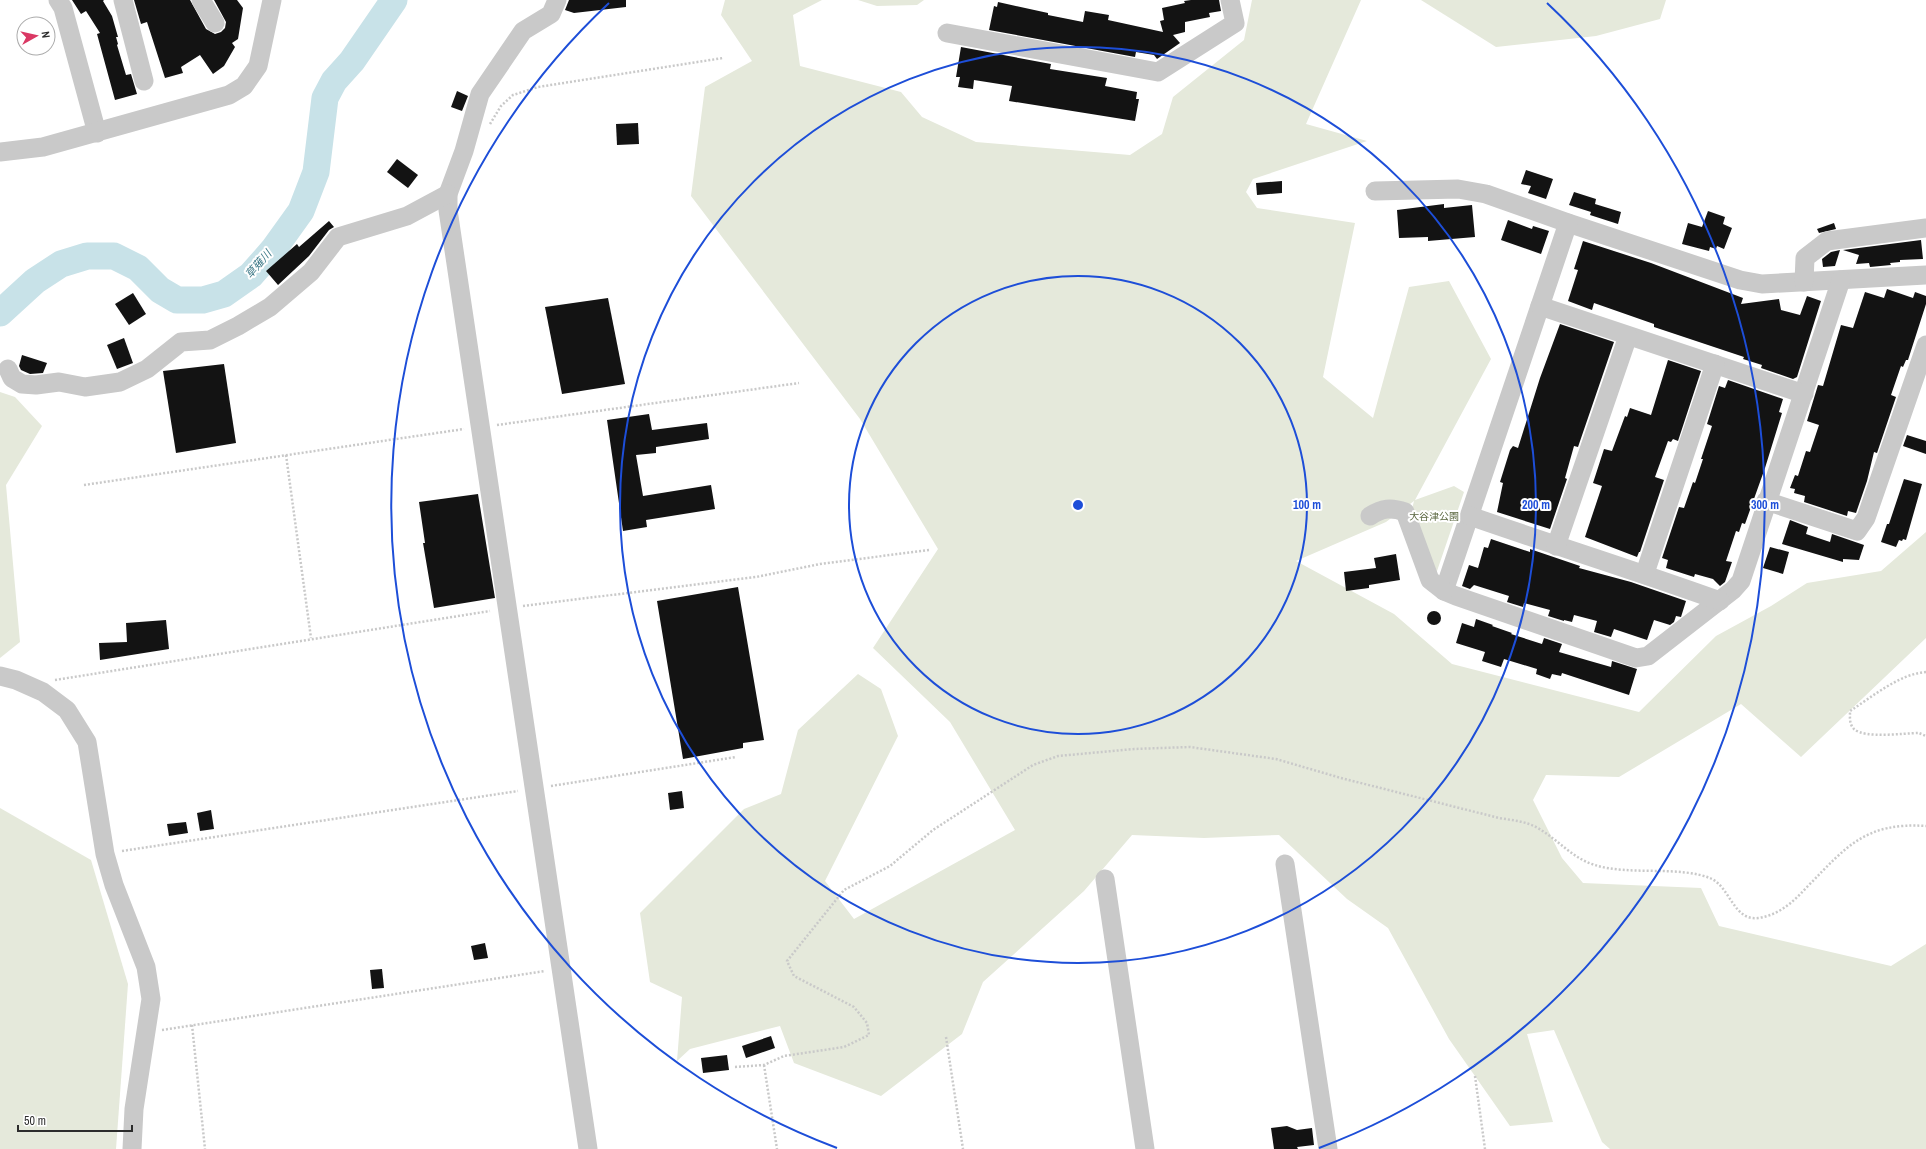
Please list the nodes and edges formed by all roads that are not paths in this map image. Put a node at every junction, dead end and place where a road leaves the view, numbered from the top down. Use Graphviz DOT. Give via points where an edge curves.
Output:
graph roads {
  1 [pos="58,0"];
  2 [pos="123,0"];
  3 [pos="201,0"];
  4 [pos="272,0"];
  5 [pos="557,0"];
  6 [pos="1230,0"];
  7 [pos="215,23"];
  8 [pos="947,32"];
  9 [pos="144,81"];
  10 [pos="97,132"];
  11 [pos="0,152"];
  12 [pos="1375,191"];
  13 [pos="448,194"];
  14 [pos="1568,223"];
  15 [pos="1926,228"];
  16 [pos="1926,275"];
  17 [pos="1841,280"];
  18 [pos="1804,282"];
  19 [pos="1540,306"];
  20 [pos="1628,336"];
  21 [pos="1926,345"];
  22 [pos="1716,364"];
  23 [pos="8,369"];
  24 [pos="1804,394"];
  25 [pos="1766,501"];
  26 [pos="1370,516"];
  27 [pos="1470,516"];
  28 [pos="1556,546"];
  29 [pos="1645,573"];
  30 [pos="1444,591"];
  31 [pos="1720,601"];
  32 [pos="0,676"];
  33 [pos="1285,864"];
  34 [pos="1105,879"];
  35 [pos="132,1149"];
  36 [pos="588,1149"];
  37 [pos="1146,1149"];
  38 [pos="1328,1149"];
  1 -- 10 [label="street"];
  2 -- 9 [label="street"];
  3 -- 7 [label="street"];
  4 -- 10 [label="street" via="258,66 244,86 217,99"];
  5 -- 13 [label="street" via="551,14 523,31 480,94"];
  6 -- 8 [label="street" via="1234,23 1158,72"];
  10 -- 11 [label="street" via="43,147"];
  12 -- 14 [label="street" via="1458,189 1486,194"];
  13 -- 23 [label="street" via="407,216 338,238 311,272 270,307 210,340 181,342 147,369 120,382 85,387 59,382 22,384 12,378"];
  13 -- 36 [label="street" via="448,210"];
  14 -- 18 [label="street" via="1740,280 1762,284"];
  14 -- 19 [label="street"];
  15 -- 18 [label="street" via="1827,241 1805,258"];
  16 -- 17 [label="street"];
  17 -- 18 [label="street"];
  17 -- 24 [label="street"];
  19 -- 20 [label="street"];
  19 -- 27 [label="street"];
  20 -- 22 [label="street"];
  20 -- 28 [label="street"];
  21 -- 25 [label="street" via="1866,518 1857,531"];
  22 -- 24 [label="street"];
  22 -- 29 [label="street"];
  24 -- 25 [label="street"];
  25 -- 31 [label="street" via="1742,580"];
  26 -- 30 [label="street" via="1380,510 1394,508 1405,512 1430,580"];
  27 -- 28 [label="street"];
  27 -- 30 [label="street"];
  28 -- 29 [label="street"];
  29 -- 31 [label="street"];
  30 -- 31 [label="street" via="1636,658 1648,656"];
  32 -- 35 [label="street" via="43,692 67,710 87,742 105,854 114,885 146,967 151,999 148,1032 138,1076"];
  33 -- 38 [label="street"];
  34 -- 37 [label="street"];
}
